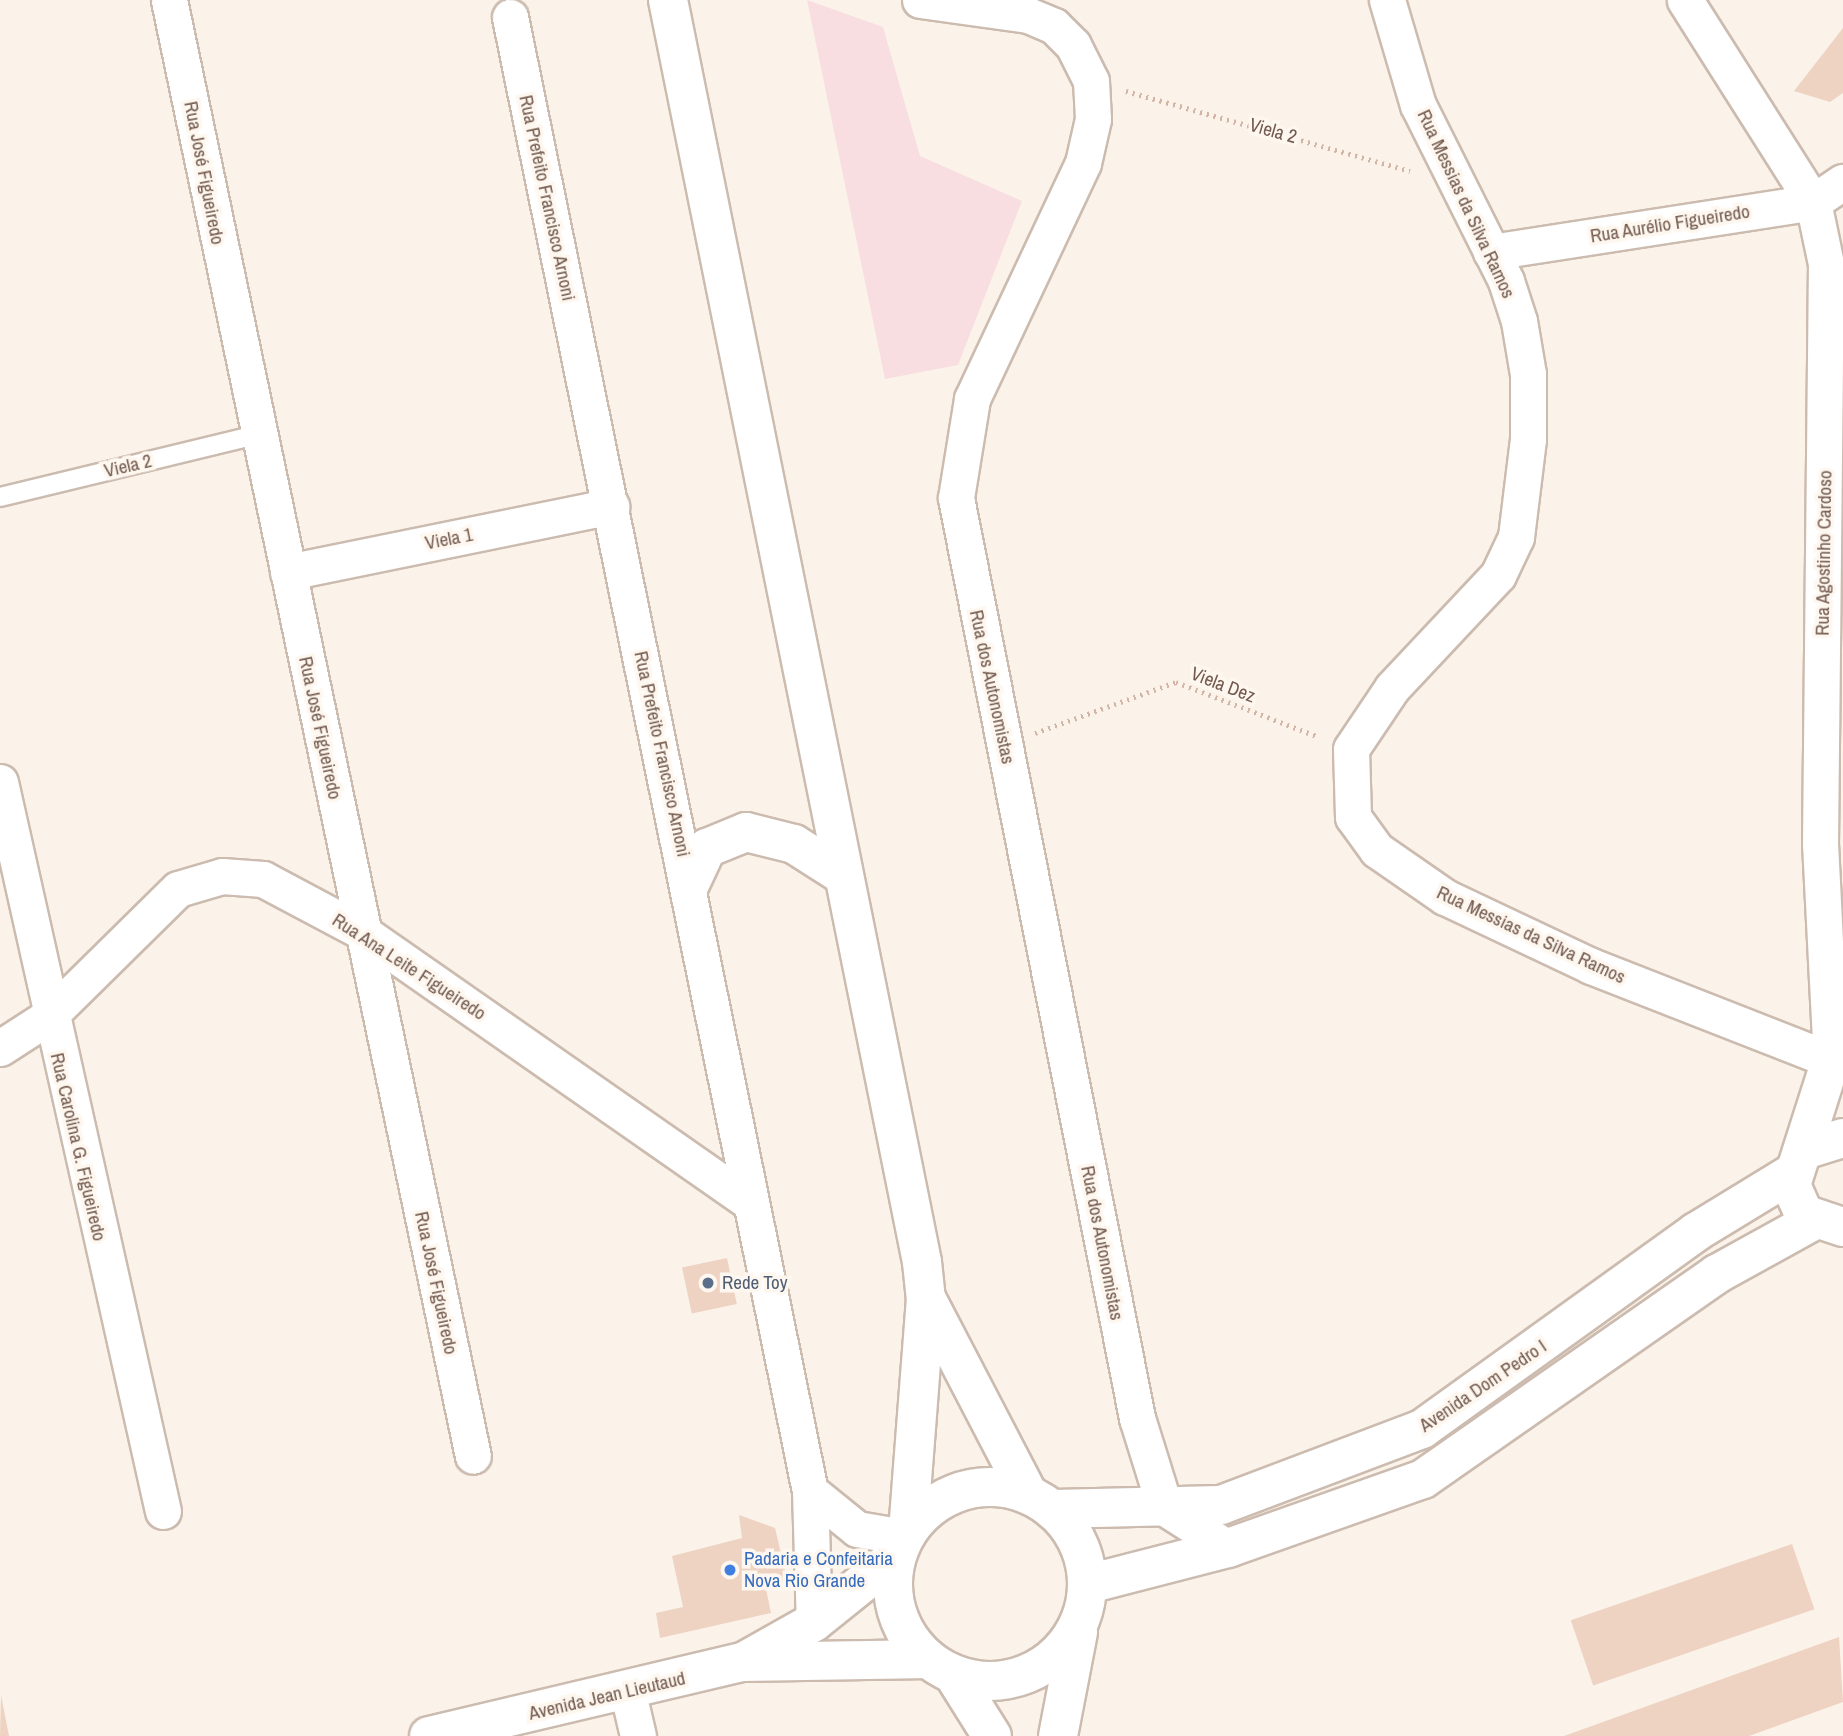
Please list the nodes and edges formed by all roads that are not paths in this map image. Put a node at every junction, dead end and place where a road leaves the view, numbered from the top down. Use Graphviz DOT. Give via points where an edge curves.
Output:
graph roads {
  1 [pos="169,0"];
  2 [pos="668,0"];
  3 [pos="920,0"];
  4 [pos="1387,0"];
  5 [pos="1685,0"];
  6 [pos="510,18"];
  7 [pos="1843,182"];
  8 [pos="1813,202"];
  9 [pos="1491,252"];
  10 [pos="256,435"];
  11 [pos="0,497"];
  12 [pos="611,506"];
  13 [pos="288,572"];
  14 [pos="0,782"];
  15 [pos="838,872"];
  16 [pos="690,884"];
  17 [pos="361,931"];
  18 [pos="48,1017"];
  19 [pos="0,1048"];
  20 [pos="1839,1064"];
  21 [pos="1843,1138"];
  22 [pos="1798,1162"];
  23 [pos="749,1202"];
  24 [pos="1828,1224"];
  25 [pos="926,1298"];
  26 [pos="473,1456"];
  27 [pos="810,1490"];
  28 [pos="1040,1501"];
  29 [pos="1165,1508"];
  30 [pos="163,1511"];
  31 [pos="903,1541"];
  32 [pos="1228,1548"];
  33 [pos="1086,1598"];
  34 [pos="814,1622"];
  35 [pos="743,1662"];
  36 [pos="940,1666"];
  37 [pos="628,1693"];
  38 [pos="429,1736"];
  39 [pos="638,1736"];
  40 [pos="992,1736"];
  41 [pos="1058,1736"];
  1 -- 10 [label="street, Rua José Figueiredo"];
  2 -- 15 [label="main road"];
  3 -- 29 [label="street, Rua dos Autonomistas" via="1028,15 1054,26 1073,45 1091,82 1093,120 1083,163 972,399 959,454 956,498 1137,1418"];
  4 -- 9 [label="street, Rua Messias da Silva Ramos" via="1418,105"];
  5 -- 8 [label="street, Rua Agostinho Cardoso"];
  6 -- 12 [label="street, Rua Prefeito Francisco Arnoni"];
  7 -- 8 [label="street, Rua Aurélio Figueiredo"];
  8 -- 9 [label="street, Rua Aurélio Figueiredo"];
  8 -- 20 [label="street, Rua Agostinho Cardoso" via="1826,264 1820,844"];
  9 -- 20 [label="street, Rua Messias da Silva Ramos" via="1519,321 1528,374 1528,439 1516,537 1498,575 1392,688 1351,749 1353,817 1377,850 1445,897 1591,966"];
  10 -- 11 [label="lane, Viela 2"];
  10 -- 13 [label="street, Rua José Figueiredo"];
  12 -- 13 [label="street, Viela 1"];
  12 -- 16 [label="street, Rua Prefeito Francisco Arnoni"];
  13 -- 17 [label="street, Rua José Figueiredo"];
  14 -- 18 [label="street, Rua Carolina G. Figueiredo"];
  15 -- 16 [label="main road" via="794,844 746,832 707,848"];
  15 -- 25 [label="main road"];
  16 -- 23 [label="street, Rua Prefeito Francisco Arnoni"];
  17 -- 18 [label="street, Rua Ana Leite Figueiredo" via="263,879 222,876 177,889"];
  17 -- 23 [label="street, Rua Ana Leite Figueiredo"];
  17 -- 26 [label="street, Rua José Figueiredo"];
  18 -- 19 [label="street, Rua Ana Leite Figueiredo"];
  18 -- 30 [label="street, Rua Carolina G. Figueiredo"];
  20 -- 22 [label="main road"];
  21 -- 22 [label="main road, Avenida Dom Pedro I"];
  22 -- 24 [label="main road" via="1797,1206"];
  22 -- 29 [label="main road, Avenida Dom Pedro I" via="1422,1429 1234,1501"];
  23 -- 27 [label="street, Rua Prefeito Francisco Arnoni"];
  24 -- 32 [label="main road" via="1717,1274 1423,1479"];
  25 -- 28 [label="main road"];
  25 -- 31 [label="main road"];
  27 -- 31 [label="street" via="857,1530"];
  27 -- 34 [label="street, Rua Prefeito Francisco Arnoni"];
  28 -- 29 [label="main road, Avenida Dom Pedro I"];
  28 -- 31 [label="main road" via="974,1487 926,1509"];
  28 -- 33 [label="main road" via="1084,1555"];
  29 -- 32 [label="street"];
  31 -- 34 [label="main road, Avenida Jean Lieutaud"];
  31 -- 36 [label="main road" via="896,1612"];
  32 -- 33 [label="main road"];
  33 -- 36 [label="main road" via="1060,1652 1022,1676 975,1680"];
  33 -- 41 [label="main road"];
  34 -- 35 [label="main road, Avenida Jean Lieutaud"];
  35 -- 36 [label="main road, Avenida Jean Lieutaud"];
  35 -- 37 [label="main road, Avenida Jean Lieutaud"];
  36 -- 40 [label="main road"];
  37 -- 38 [label="main road, Avenida Jean Lieutaud"];
  37 -- 39 [label="street"];
}
